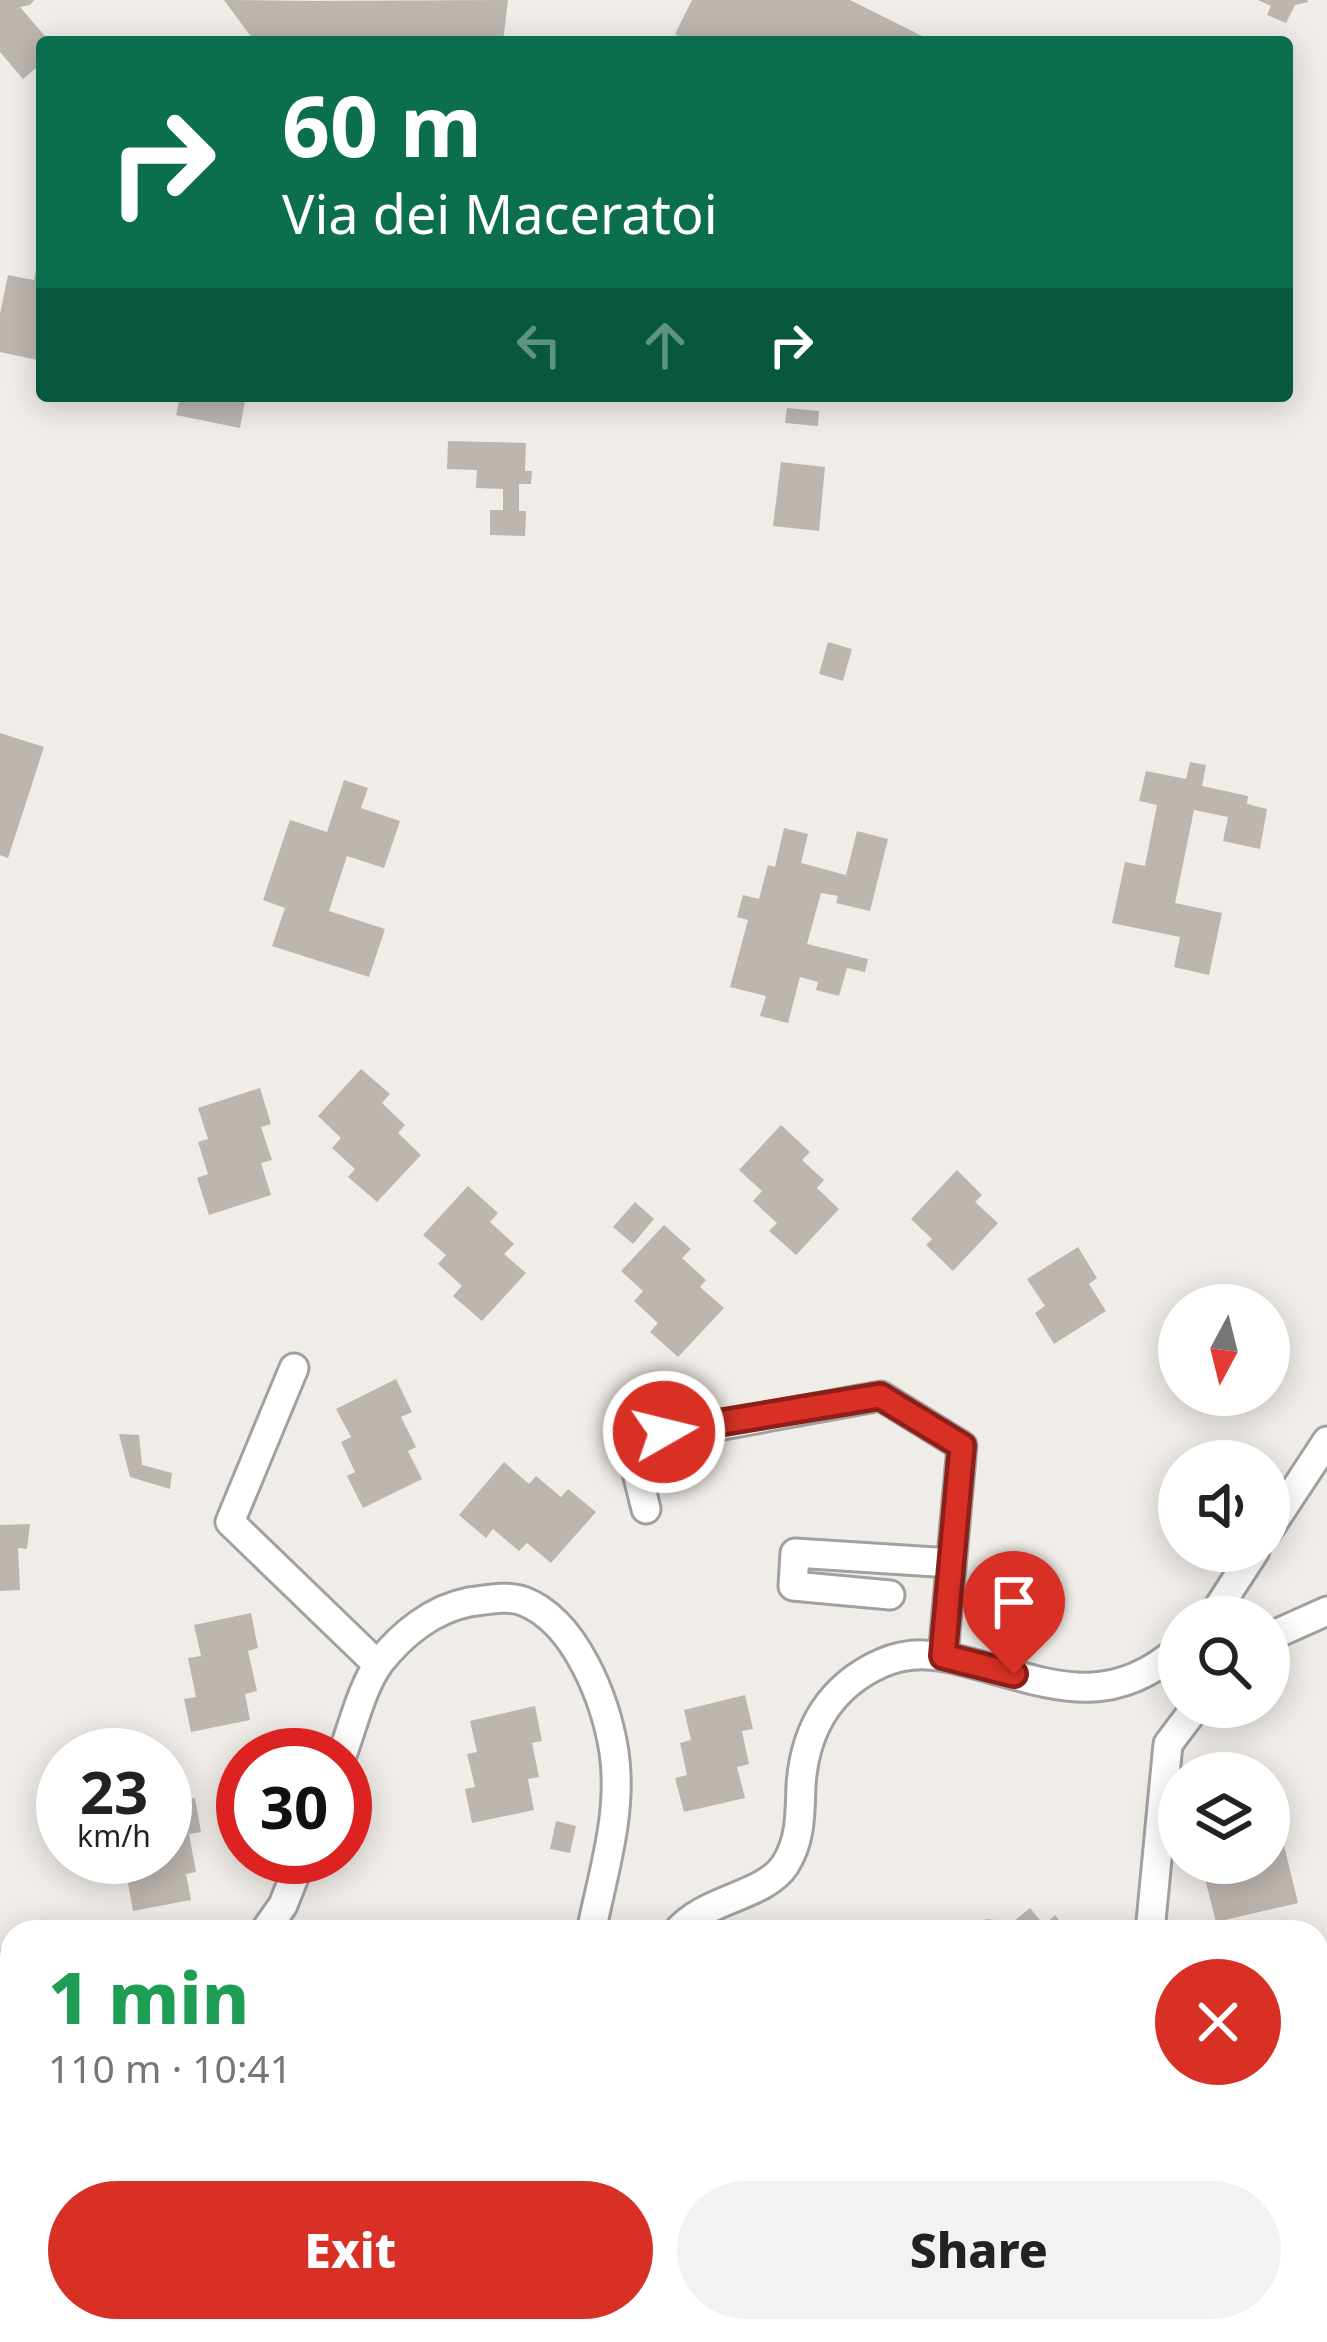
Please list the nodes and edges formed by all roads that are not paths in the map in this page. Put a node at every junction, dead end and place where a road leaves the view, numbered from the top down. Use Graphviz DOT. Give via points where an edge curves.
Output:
graph roads {
  1 [pos="294,1368"];
  2 [pos="1327,1442"];
  3 [pos="1290,1498"];
  4 [pos="646,1509"];
  5 [pos="952,1563"];
  6 [pos="890,1595"];
  7 [pos="1327,1611"];
  8 [pos="1290,1627"];
  9 [pos="943,1656"];
  10 [pos="1158,1663"];
  11 [pos="378,1665"];
  12 [pos="353,1728"];
  13 [pos="1180,1728"];
  14 [pos="291,1884"];
  15 [pos="272,1920"];
  16 [pos="593,1920"];
  17 [pos="690,1920"];
  18 [pos="1151,1920"];
  1 -- 11 [label="street" via="230,1522"];
  2 -- 3 [label="street"];
  4 -- 5 [label="street" via="628,1436 880,1396 962,1446"];
  5 -- 6 [label="street" via="795,1553 793,1586"];
  5 -- 9 [label="street"];
  7 -- 8 [label="street"];
  9 -- 10 [label="street" via="1098,1690"];
  9 -- 17 [label="street" via="886,1661 848,1682 820,1711 804,1754 794,1850 781,1872"];
  11 -- 12 [label="street"];
  11 -- 16 [label="street" via="414,1626 452,1605 492,1598 521,1600 546,1614 581,1655 603,1704 617,1804"];
  13 -- 18 [label="street" via="1168,1744"];
  14 -- 15 [label="street"];
}
